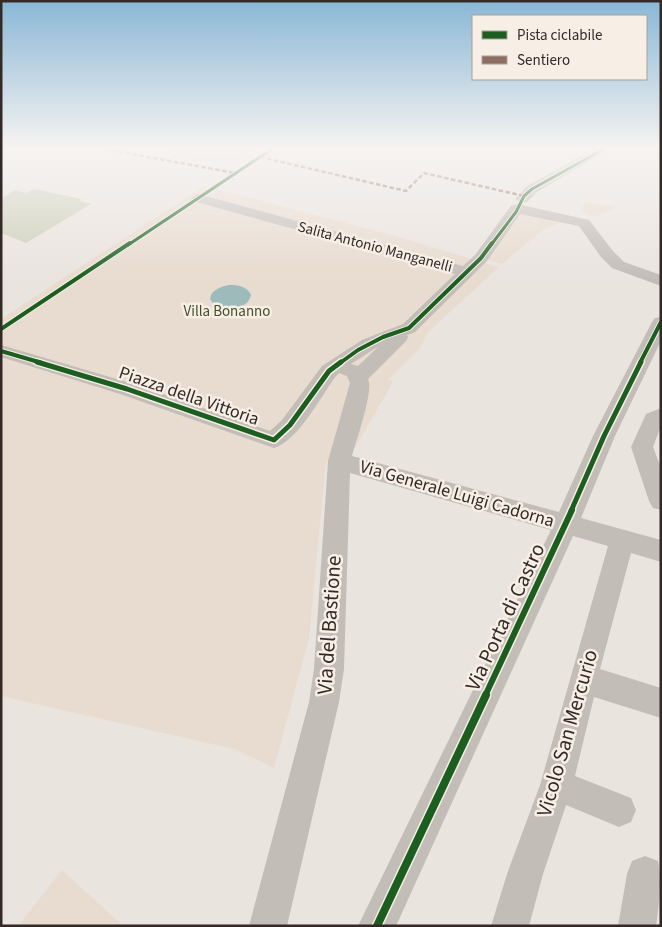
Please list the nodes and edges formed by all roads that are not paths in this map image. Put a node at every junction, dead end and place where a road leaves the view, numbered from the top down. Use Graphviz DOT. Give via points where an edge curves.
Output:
graph roads {
  1 [pos="529,192"];
  2 [pos="198,198"];
  3 [pos="520,203"];
  4 [pos="466,272"];
  5 [pos="661,281"];
  6 [pos="661,322"];
  7 [pos="409,328"];
  8 [pos="1,351"];
  9 [pos="336,365"];
  10 [pos="358,377"];
  11 [pos="661,415"];
  12 [pos="339,461"];
  13 [pos="661,501"];
  14 [pos="566,524"];
  15 [pos="622,540"];
  16 [pos="661,551"];
  17 [pos="584,679"];
  18 [pos="661,703"];
  19 [pos="556,785"];
  20 [pos="619,810"];
  21 [pos="645,874"];
  22 [pos="268,926"];
  23 [pos="377,926"];
  24 [pos="510,926"];
  25 [pos="637,926"];
  1 -- 3 [label="street"];
  2 -- 4 [label="street, Salita Antonio Manganelli"];
  3 -- 4 [label="street" via="481,258"];
  3 -- 5 [label="street" via="584,223 618,265"];
  4 -- 7 [label="street"];
  6 -- 14 [label="street, Via Porta di Castro" via="604,436"];
  7 -- 9 [label="street" via="383,337"];
  7 -- 10 [label="street"];
  8 -- 9 [label="street, Piazza della Vittoria" via="127,389 274,440 290,425"];
  9 -- 10 [label="street"];
  10 -- 12 [label="street, Via del Bastione" via="358,395"];
  11 -- 13 [label="street" via="653,419 642,448"];
  12 -- 14 [label="street, Via Generale Luigi Cadorna"];
  12 -- 22 [label="street, Via del Bastione" via="329,669 324,702"];
  14 -- 15 [label="street, Via Generale Luigi Cadorna"];
  14 -- 23 [label="street, Via Porta di Castro"];
  15 -- 16 [label="street, Via Generale Luigi Cadorna"];
  15 -- 17 [label="street, Vicolo San Mercurio"];
  17 -- 18 [label="street"];
  17 -- 19 [label="street, Vicolo San Mercurio"];
  19 -- 20 [label="street"];
  19 -- 24 [label="street, Vicolo San Mercurio"];
  21 -- 25 [label="street"];
}
